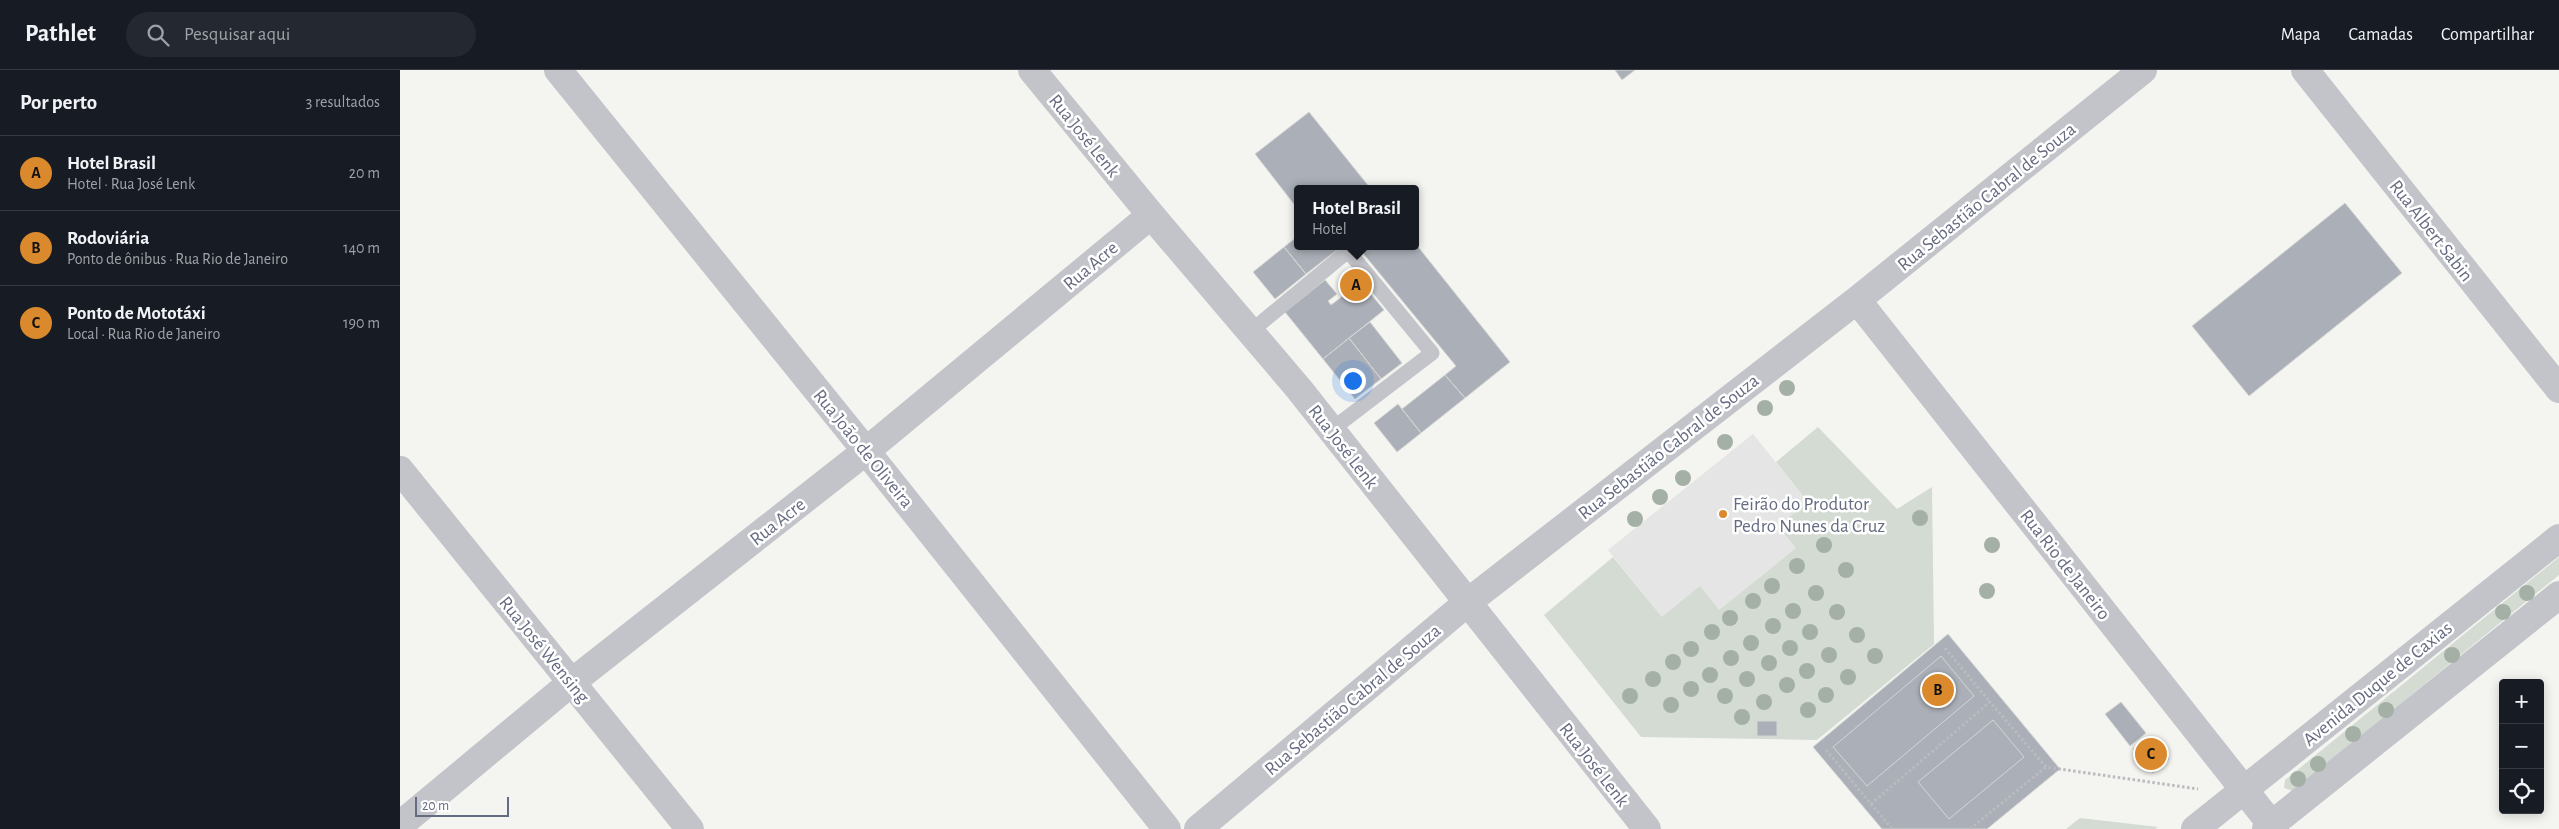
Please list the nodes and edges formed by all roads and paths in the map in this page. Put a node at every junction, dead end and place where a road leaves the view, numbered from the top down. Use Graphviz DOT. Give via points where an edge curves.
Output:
graph roads {
  1 [pos="558,70"];
  2 [pos="1032,70"];
  3 [pos="2143,70"];
  4 [pos="2305,70"];
  5 [pos="1151,215"];
  6 [pos="1857,300"];
  7 [pos="1250,332"];
  8 [pos="2559,389"];
  9 [pos="1331,430"];
  10 [pos="866,451"];
  11 [pos="400,470"];
  12 [pos="2559,538"];
  13 [pos="2559,595"];
  14 [pos="1468,602"];
  15 [pos="1945,648"];
  16 [pos="572,682"];
  17 [pos="1990,702"];
  18 [pos="1826,750"];
  19 [pos="2046,767"];
  20 [pos="2204,789"];
  21 [pos="2245,789"];
  22 [pos="1871,804"];
  23 [pos="400,825"];
  24 [pos="2271,828"];
  25 [pos="690,829"];
  26 [pos="1167,829"];
  27 [pos="1198,829"];
  28 [pos="1647,829"];
  29 [pos="1892,829"];
  30 [pos="1970,829"];
  31 [pos="2195,829"];
  1 -- 10 [label="street, Rua João de Oliveira"];
  2 -- 5 [label="street, Rua José Lenk"];
  3 -- 6 [label="street, Rua Sebastião Cabral de Souza"];
  4 -- 8 [label="street, Rua Albert Sabin"];
  5 -- 7 [label="street, Rua José Lenk"];
  5 -- 10 [label="street, Rua Acre"];
  6 -- 14 [label="street, Rua Sebastião Cabral de Souza"];
  6 -- 21 [label="street, Rua Rio de Janeiro"];
  7 -- 9 [label="street, Rua José Lenk"];
  7 -- 9 [label="lane" via="1348,250 1432,353"];
  9 -- 14 [label="street, Rua José Lenk"];
  10 -- 16 [label="street, Rua Acre"];
  10 -- 26 [label="street, Rua João de Oliveira"];
  11 -- 16 [label="street, Rua José Wensing"];
  12 -- 21 [label="street, Avenida Duque de Caxias"];
  13 -- 24 [label="street"];
  14 -- 27 [label="street, Rua Sebastião Cabral de Souza"];
  14 -- 28 [label="street, Rua José Lenk"];
  15 -- 17 [label="path"];
  16 -- 23 [label="street, Rua Acre"];
  16 -- 25 [label="street, Rua José Wensing"];
  17 -- 19 [label="path"];
  17 -- 22 [label="path"];
  18 -- 22 [label="path"];
  19 -- 20 [label="path"];
  19 -- 30 [label="path"];
  21 -- 24 [label="street, Rua Rio de Janeiro"];
  21 -- 31 [label="street, Avenida Duque de Caxias"];
  22 -- 29 [label="path"];
}
